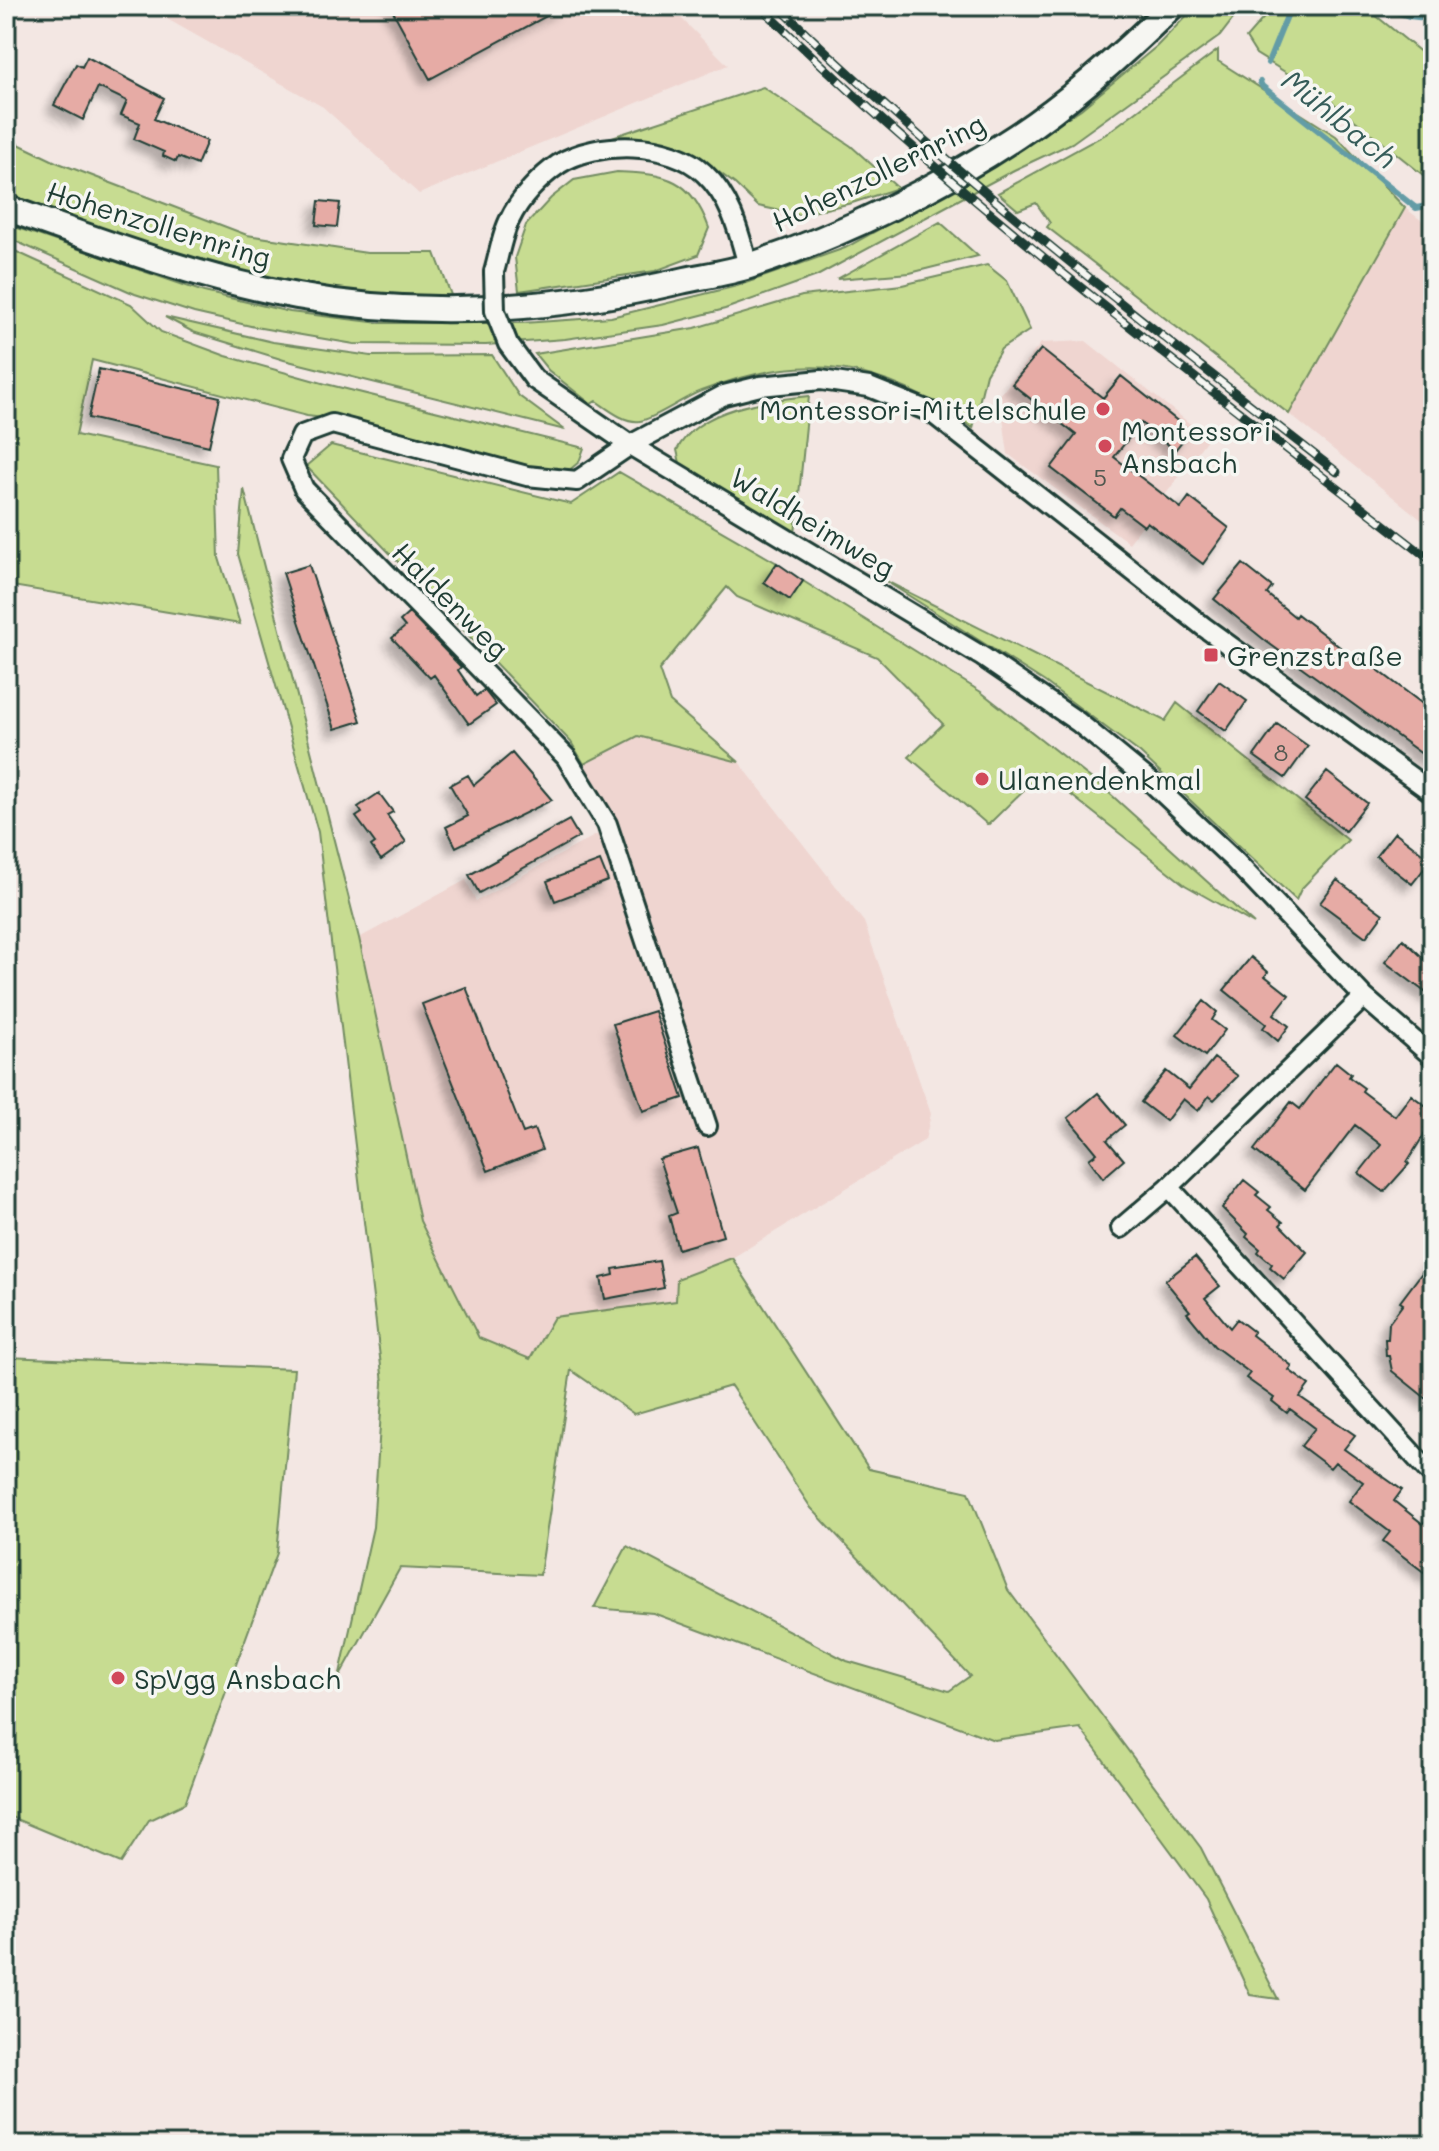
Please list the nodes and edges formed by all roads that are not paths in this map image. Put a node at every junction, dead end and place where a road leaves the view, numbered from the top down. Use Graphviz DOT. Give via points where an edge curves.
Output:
graph roads {
  1 [pos="1172,6"];
  2 [pos="6,208"];
  3 [pos="748,266"];
  4 [pos="630,445"];
  5 [pos="1433,793"];
  6 [pos="1364,997"];
  7 [pos="1433,1057"];
  8 [pos="707,1126"];
  9 [pos="1169,1187"];
  10 [pos="1121,1228"];
  11 [pos="1433,1476"];
  1 -- 3 [label="main road, Hohenzollernring" via="1090,82 1017,136 844,228"];
  2 -- 3 [label="main road, Hohenzollernring" via="218,279 379,307 584,301"];
  3 -- 4 [label="street, Waldheimweg, bridge" via="736,221 704,172 651,147 589,152 560,164 533,186 509,219 494,272 495,311 508,344 534,379"];
  4 -- 5 [label="street, Haldenweg" via="724,395 760,386 821,380 869,387 931,412 1204,627"];
  4 -- 6 [label="street, Waldheimweg" via="983,657 1078,722 1234,860"];
  4 -- 8 [label="street, Haldenweg" via="577,481 527,476 332,424 302,435 291,459 304,489 336,524 566,757 607,824"];
  6 -- 7 [label="street, Waldheimweg"];
  6 -- 9 [label="street"];
  9 -- 10 [label="street"];
  9 -- 11 [label="street"];
}
